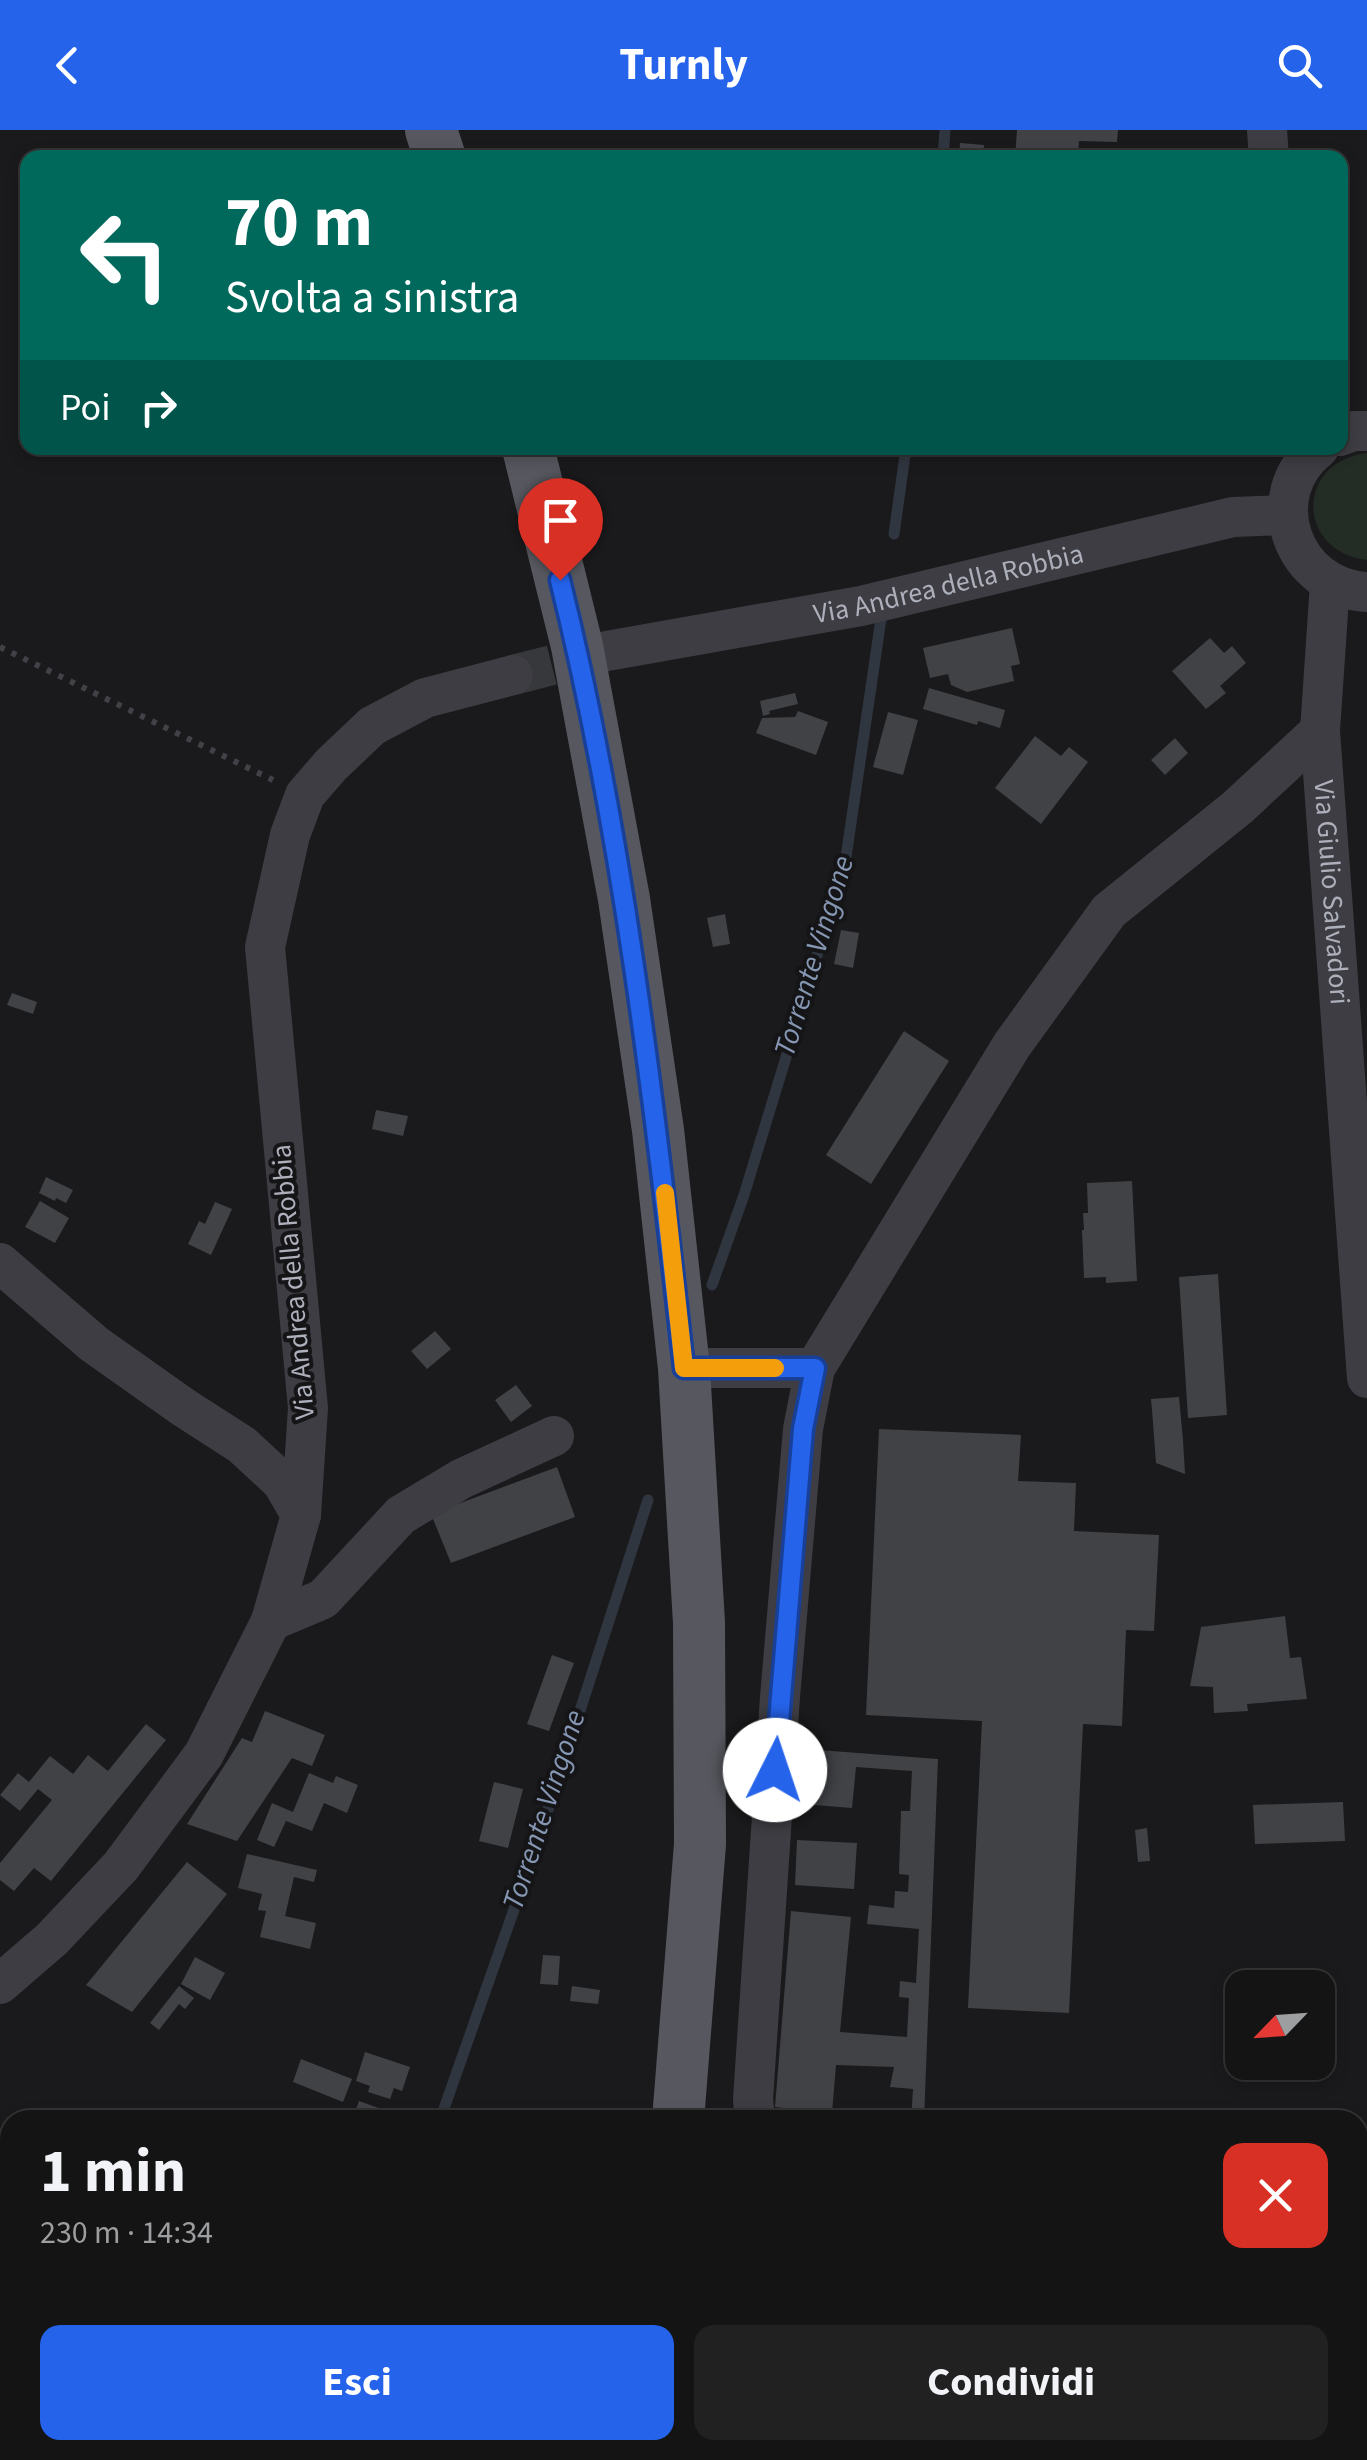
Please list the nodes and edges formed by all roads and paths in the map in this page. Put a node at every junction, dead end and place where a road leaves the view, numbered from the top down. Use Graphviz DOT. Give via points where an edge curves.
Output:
graph roads {
  1 [pos="530,455"];
  2 [pos="1312,455"];
  3 [pos="1287,515"];
  4 [pos="1348,587"];
  5 [pos="0,647"];
  6 [pos="608,651"];
  7 [pos="512,675"];
  8 [pos="1320,730"];
  9 [pos="305,795"];
  10 [pos="0,1263"];
  11 [pos="684,1368"];
  12 [pos="815,1368"];
  13 [pos="1367,1378"];
  14 [pos="554,1436"];
  15 [pos="301,1515"];
  16 [pos="270,1621"];
  17 [pos="0,1984"];
  18 [pos="679,2110"];
  19 [pos="754,2110"];
  1 -- 11 [label="main road" via="576,646 624,899"];
  2 -- 3 [label="street" via="1298,470"];
  3 -- 4 [label="street" via="1308,566"];
  3 -- 6 [label="street, Via Andrea della Robbia" via="1233,517 861,606"];
  4 -- 8 [label="street, Via Giulio Salvadori"];
  5 -- 9 [label="path"];
  7 -- 9 [label="street, Via Andrea della Robbia" via="425,698 372,726"];
  8 -- 12 [label="street" via="1238,807 1109,911 1012,1045"];
  8 -- 13 [label="street, Via Giulio Salvadori"];
  9 -- 15 [label="street, Via Andrea della Robbia" via="265,946 308,1408"];
  10 -- 15 [label="street" via="94,1344 242,1445 282,1482"];
  11 -- 12 [label="street"];
  11 -- 18 [label="main road" via="699,1623 700,1844"];
  12 -- 19 [label="street" via="803,1429 780,1697"];
  14 -- 16 [label="street" via="400,1515 323,1598"];
  15 -- 16 [label="street, Via Andrea della Robbia"];
  16 -- 17 [label="street, Via Andrea della Robbia" via="204,1754 121,1866"];
}
